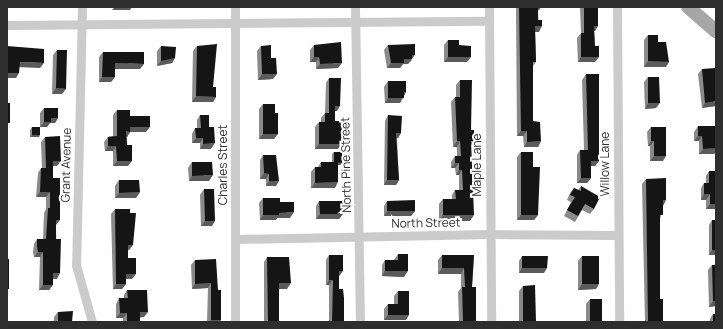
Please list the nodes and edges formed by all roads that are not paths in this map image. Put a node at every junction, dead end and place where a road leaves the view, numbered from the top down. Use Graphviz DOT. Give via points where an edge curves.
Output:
graph roads {
  1 [pos="82,7"];
  2 [pos="234,7"];
  3 [pos="355,7"];
  4 [pos="489,7"];
  5 [pos="618,7"];
  6 [pos="688,7"];
  7 [pos="489,21"];
  8 [pos="355,23"];
  9 [pos="7,25"];
  10 [pos="82,25"];
  11 [pos="235,25"];
  12 [pos="716,31"];
  13 [pos="489,234"];
  14 [pos="617,235"];
  15 [pos="359,237"];
  16 [pos="235,239"];
  17 [pos="92,322"];
  18 [pos="235,322"];
  19 [pos="360,322"];
  20 [pos="491,322"];
  21 [pos="619,322"];
  1 -- 10 [label="street, Grant Avenue"];
  2 -- 11 [label="street, Charles Street"];
  3 -- 8 [label="street, North Pine Street"];
  4 -- 7 [label="street, Maple Lane"];
  5 -- 14 [label="street, Willow Lane"];
  6 -- 12 [label="main road"];
  7 -- 8 [label="street"];
  7 -- 13 [label="street, Maple Lane"];
  8 -- 11 [label="street"];
  8 -- 15 [label="street, North Pine Street"];
  9 -- 10 [label="street"];
  10 -- 11 [label="street"];
  10 -- 17 [label="street, Grant Avenue" via="76,265"];
  11 -- 16 [label="street, Charles Street"];
  13 -- 14 [label="street, North Street"];
  13 -- 15 [label="street, North Street"];
  13 -- 20 [label="street, Maple Lane"];
  14 -- 21 [label="street, Willow Lane"];
  15 -- 16 [label="street, North Street"];
  15 -- 19 [label="street, North Pine Street"];
  16 -- 18 [label="street, Charles Street"];
}
